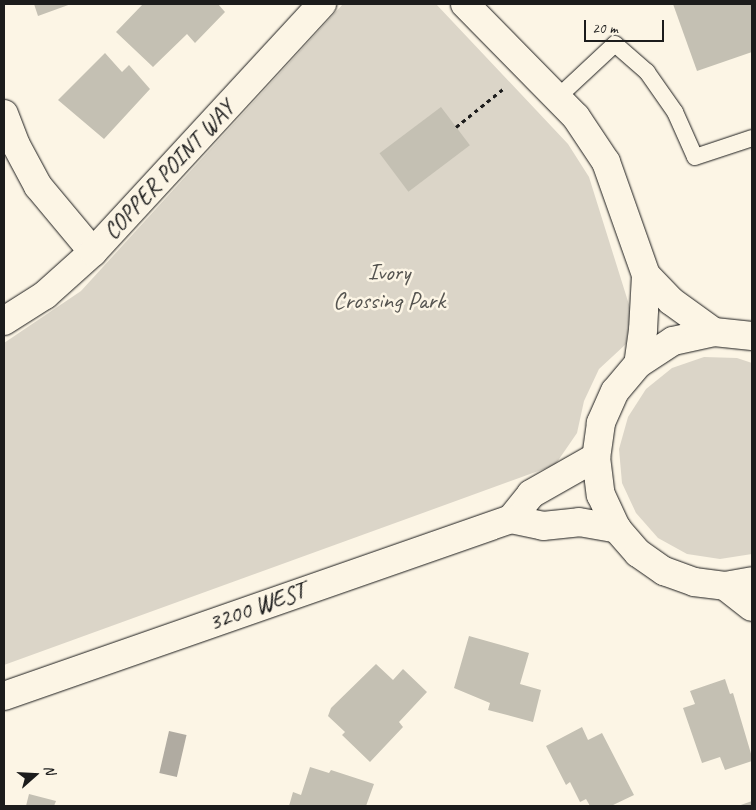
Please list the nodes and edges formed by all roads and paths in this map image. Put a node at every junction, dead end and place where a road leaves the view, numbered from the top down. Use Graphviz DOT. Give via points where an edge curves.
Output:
graph roads {
  1 [pos="322,4"];
  2 [pos="465,4"];
  3 [pos="503,89"];
  4 [pos="557,98"];
  5 [pos="4,114"];
  6 [pos="456,127"];
  7 [pos="752,138"];
  8 [pos="93,252"];
  9 [pos="646,275"];
  10 [pos="4,321"];
  11 [pos="714,332"];
  12 [pos="752,336"];
  13 [pos="638,364"];
  14 [pos="596,458"];
  15 [pos="511,519"];
  16 [pos="617,529"];
  17 [pos="752,581"];
  18 [pos="725,586"];
  19 [pos="752,607"];
  20 [pos="4,696"];
  1 -- 8 [label="street, COPPER POINT WAY"];
  2 -- 4 [label="street"];
  3 -- 6 [label="path"];
  4 -- 7 [label="lane" via="616,44 652,80 674,112 695,158"];
  4 -- 9 [label="street" via="587,131 606,162"];
  5 -- 8 [label="street" via="38,186"];
  8 -- 10 [label="street, COPPER POINT WAY" via="45,295"];
  9 -- 11 [label="street" via="671,301"];
  9 -- 13 [label="street" via="644,330"];
  11 -- 12 [label="street"];
  11 -- 13 [label="street" via="673,341"];
  13 -- 14 [label="street" via="615,391 601,423"];
  14 -- 15 [label="street" via="531,494"];
  14 -- 16 [label="street" via="601,495"];
  15 -- 16 [label="street" via="543,526 579,522"];
  15 -- 20 [label="street, 3200 WEST"];
  16 -- 18 [label="street" via="638,553 664,571 694,582"];
  17 -- 18 [label="street"];
  18 -- 19 [label="street"];
}
